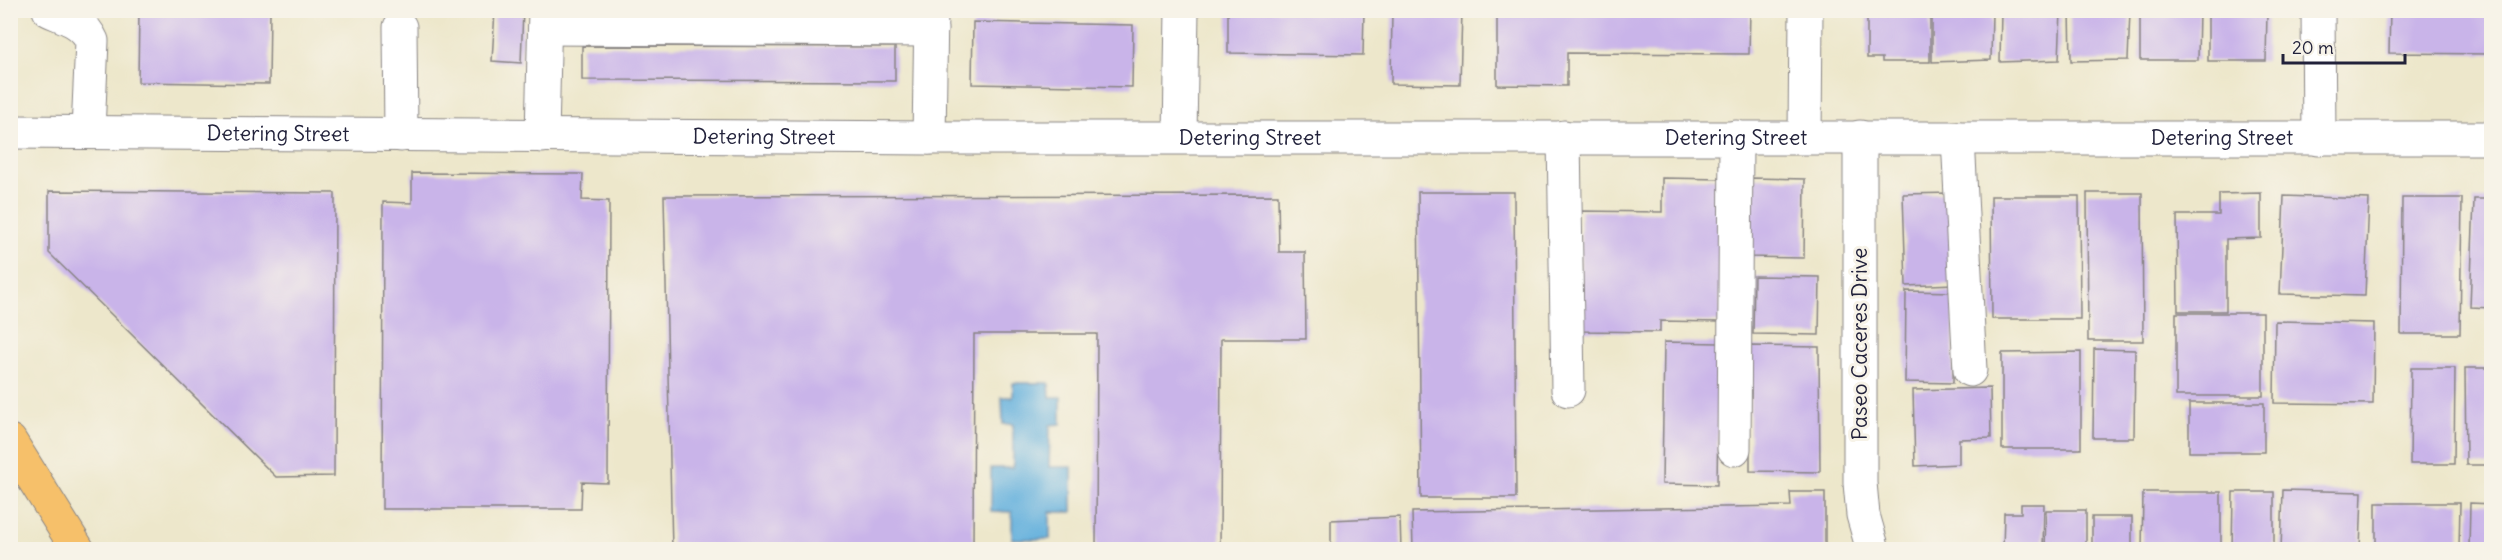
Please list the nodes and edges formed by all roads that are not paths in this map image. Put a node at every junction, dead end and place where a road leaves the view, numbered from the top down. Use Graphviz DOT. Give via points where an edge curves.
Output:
graph roads {
  1 [pos="49,10"];
  2 [pos="1182,10"];
  3 [pos="1806,10"];
  4 [pos="2318,10"];
  5 [pos="545,19"];
  6 [pos="931,20"];
  7 [pos="400,27"];
  8 [pos="88,131"];
  9 [pos="10,132"];
  10 [pos="401,135"];
  11 [pos="542,136"];
  12 [pos="1180,136"];
  13 [pos="1564,137"];
  14 [pos="1736,137"];
  15 [pos="1805,137"];
  16 [pos="1860,137"];
  17 [pos="929,138"];
  18 [pos="1958,138"];
  19 [pos="2492,138"];
  20 [pos="2319,139"];
  21 [pos="1970,370"];
  22 [pos="1568,390"];
  23 [pos="10,441"];
  24 [pos="1734,449"];
  25 [pos="78,549"];
  26 [pos="1873,549"];
  1 -- 8 [label="street" via="88,31 92,42"];
  2 -- 12 [label="street"];
  3 -- 15 [label="street"];
  4 -- 20 [label="street"];
  5 -- 6 [label="street"];
  5 -- 11 [label="street"];
  6 -- 17 [label="street"];
  7 -- 10 [label="street"];
  8 -- 9 [label="street, Detering Street"];
  8 -- 10 [label="street, Detering Street"];
  10 -- 11 [label="street, Detering Street"];
  11 -- 17 [label="street, Detering Street"];
  12 -- 13 [label="street, Detering Street"];
  12 -- 17 [label="street, Detering Street"];
  13 -- 14 [label="street, Detering Street"];
  13 -- 22 [label="street"];
  14 -- 15 [label="street, Detering Street"];
  14 -- 24 [label="street"];
  15 -- 16 [label="street, Detering Street"];
  16 -- 18 [label="street, Detering Street"];
  16 -- 26 [label="street, Paseo Caceres Drive" via="1860,483 1863,515"];
  18 -- 20 [label="street, Detering Street"];
  18 -- 21 [label="street"];
  19 -- 20 [label="street, Detering Street"];
  23 -- 25 [label="main road"];
}
